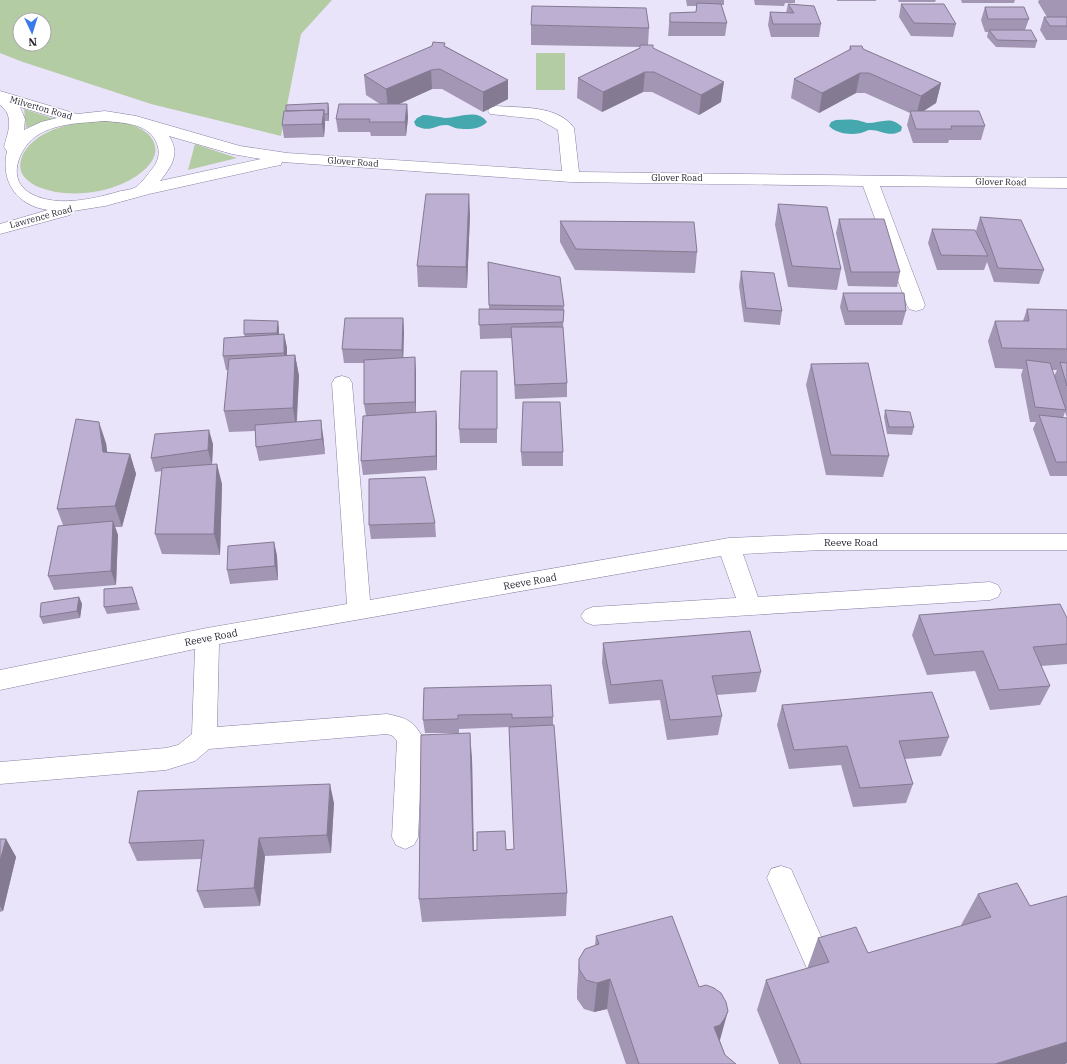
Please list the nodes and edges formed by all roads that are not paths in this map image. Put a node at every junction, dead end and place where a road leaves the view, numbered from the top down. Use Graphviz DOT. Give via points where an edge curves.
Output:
graph roads {
  1 [pos="0,97"];
  2 [pos="496,111"];
  3 [pos="105,116"];
  4 [pos="151,126"];
  5 [pos="12,147"];
  6 [pos="288,158"];
  7 [pos="571,177"];
  8 [pos="0,178"];
  9 [pos="869,180"];
  10 [pos="1067,183"];
  11 [pos="143,190"];
  12 [pos="83,206"];
  13 [pos="0,228"];
  14 [pos="916,305"];
  15 [pos="342,383"];
  16 [pos="1067,542"];
  17 [pos="730,546"];
  18 [pos="990,591"];
  19 [pos="750,606"];
  20 [pos="359,611"];
  21 [pos="593,616"];
  22 [pos="207,637"];
  23 [pos="0,680"];
  24 [pos="204,739"];
  25 [pos="0,773"];
  26 [pos="405,837"];
  27 [pos="781,878"];
  28 [pos="835,1000"];
  1 -- 3 [label="street, Milverton Road" via="71,118"];
  1 -- 5 [label="street, Milverton Road" via="11,105 16,113 18,124"];
  2 -- 7 [label="street" via="542,114 566,128"];
  3 -- 4 [label="street, Glover Road" via="130,119"];
  3 -- 5 [label="street" via="53,124 30,134"];
  4 -- 6 [label="street, Glover Road" via="238,151"];
  4 -- 11 [label="street" via="162,137 167,149 164,163"];
  5 -- 8 [label="street" via="1,162"];
  6 -- 7 [label="street, Glover Road"];
  6 -- 11 [label="street, Glover Road"];
  7 -- 9 [label="street, Glover Road"];
  8 -- 12 [label="street" via="9,191 28,201 53,206"];
  9 -- 10 [label="street, Glover Road"];
  9 -- 14 [label="street"];
  11 -- 12 [label="street, Glover Road"];
  12 -- 13 [label="street, Lawrence Road"];
  15 -- 20 [label="street"];
  16 -- 17 [label="street, Reeve Road" via="821,542"];
  17 -- 19 [label="street"];
  17 -- 20 [label="street, Reeve Road"];
  18 -- 19 [label="street"];
  19 -- 21 [label="street"];
  20 -- 22 [label="street, Reeve Road"];
  22 -- 23 [label="street, Reeve Road"];
  22 -- 24 [label="street"];
  24 -- 25 [label="street" via="186,753 166,759"];
  24 -- 26 [label="street" via="387,724 401,727 410,738"];
  27 -- 28 [label="street"];
}
